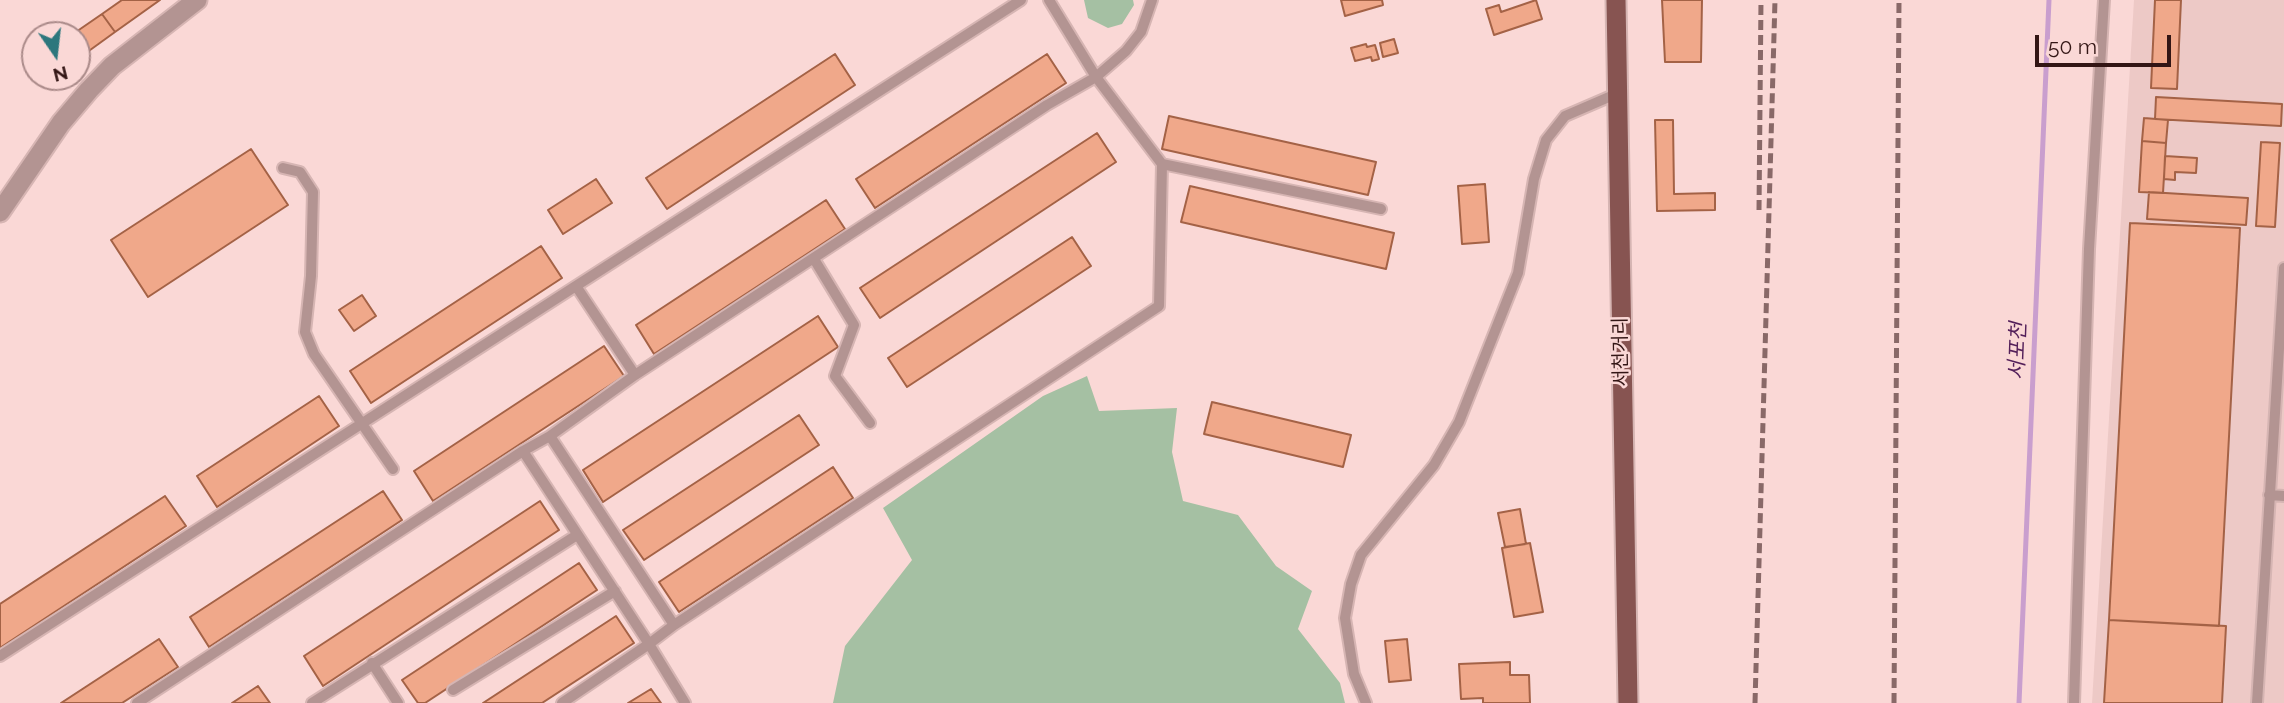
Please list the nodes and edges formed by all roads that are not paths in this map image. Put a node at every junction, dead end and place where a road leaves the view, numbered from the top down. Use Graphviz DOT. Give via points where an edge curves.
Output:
graph roads {
  1 [pos="197,0"];
  2 [pos="1021,0"];
  3 [pos="1049,0"];
  4 [pos="1152,0"];
  5 [pos="2104,0"];
  6 [pos="1613,1"];
  7 [pos="1096,77"];
  8 [pos="1616,94"];
  9 [pos="1163,164"];
  10 [pos="283,168"];
  11 [pos="1381,209"];
  12 [pos="0,212"];
  13 [pos="814,259"];
  14 [pos="2284,268"];
  15 [pos="576,286"];
  16 [pos="635,375"];
  17 [pos="363,423"];
  18 [pos="870,423"];
  19 [pos="550,436"];
  20 [pos="523,451"];
  21 [pos="393,469"];
  22 [pos="2269,495"];
  23 [pos="2284,496"];
  24 [pos="577,535"];
  25 [pos="615,591"];
  26 [pos="674,625"];
  27 [pos="649,645"];
  28 [pos="0,656"];
  29 [pos="372,663"];
  30 [pos="453,690"];
  31 [pos="137,703"];
  32 [pos="312,703"];
  33 [pos="398,703"];
  34 [pos="562,703"];
  35 [pos="685,703"];
  36 [pos="1366,703"];
  37 [pos="1628,703"];
  38 [pos="2074,703"];
  39 [pos="2257,703"];
  1 -- 12 [label="street" via="89,90"];
  2 -- 15 [label="lane"];
  3 -- 7 [label="lane"];
  4 -- 7 [label="lane" via="1142,32"];
  5 -- 38 [label="lane" via="2089,249"];
  6 -- 8 [label="main road, 서천거리"];
  7 -- 9 [label="lane"];
  7 -- 13 [label="lane"];
  8 -- 36 [label="lane" via="1565,116 1546,140 1534,179 1518,274 1459,422 1434,465 1361,555 1345,618 1354,674"];
  8 -- 37 [label="main road, 서천거리"];
  9 -- 11 [label="lane"];
  9 -- 26 [label="lane" via="1159,306"];
  10 -- 17 [label="lane" via="300,172 313,192 305,332 314,354"];
  13 -- 16 [label="lane"];
  13 -- 18 [label="lane" via="854,326 835,376"];
  14 -- 22 [label="lane"];
  15 -- 16 [label="lane"];
  15 -- 17 [label="lane"];
  16 -- 19 [label="lane"];
  17 -- 21 [label="lane"];
  17 -- 28 [label="lane"];
  19 -- 20 [label="lane"];
  19 -- 26 [label="lane"];
  20 -- 24 [label="lane"];
  20 -- 31 [label="lane"];
  22 -- 23 [label="lane"];
  22 -- 39 [label="lane"];
  24 -- 25 [label="lane"];
  24 -- 29 [label="lane"];
  25 -- 27 [label="lane"];
  25 -- 30 [label="lane"];
  26 -- 27 [label="lane"];
  27 -- 34 [label="lane"];
  27 -- 35 [label="lane"];
  29 -- 32 [label="lane"];
  29 -- 33 [label="lane"];
}
